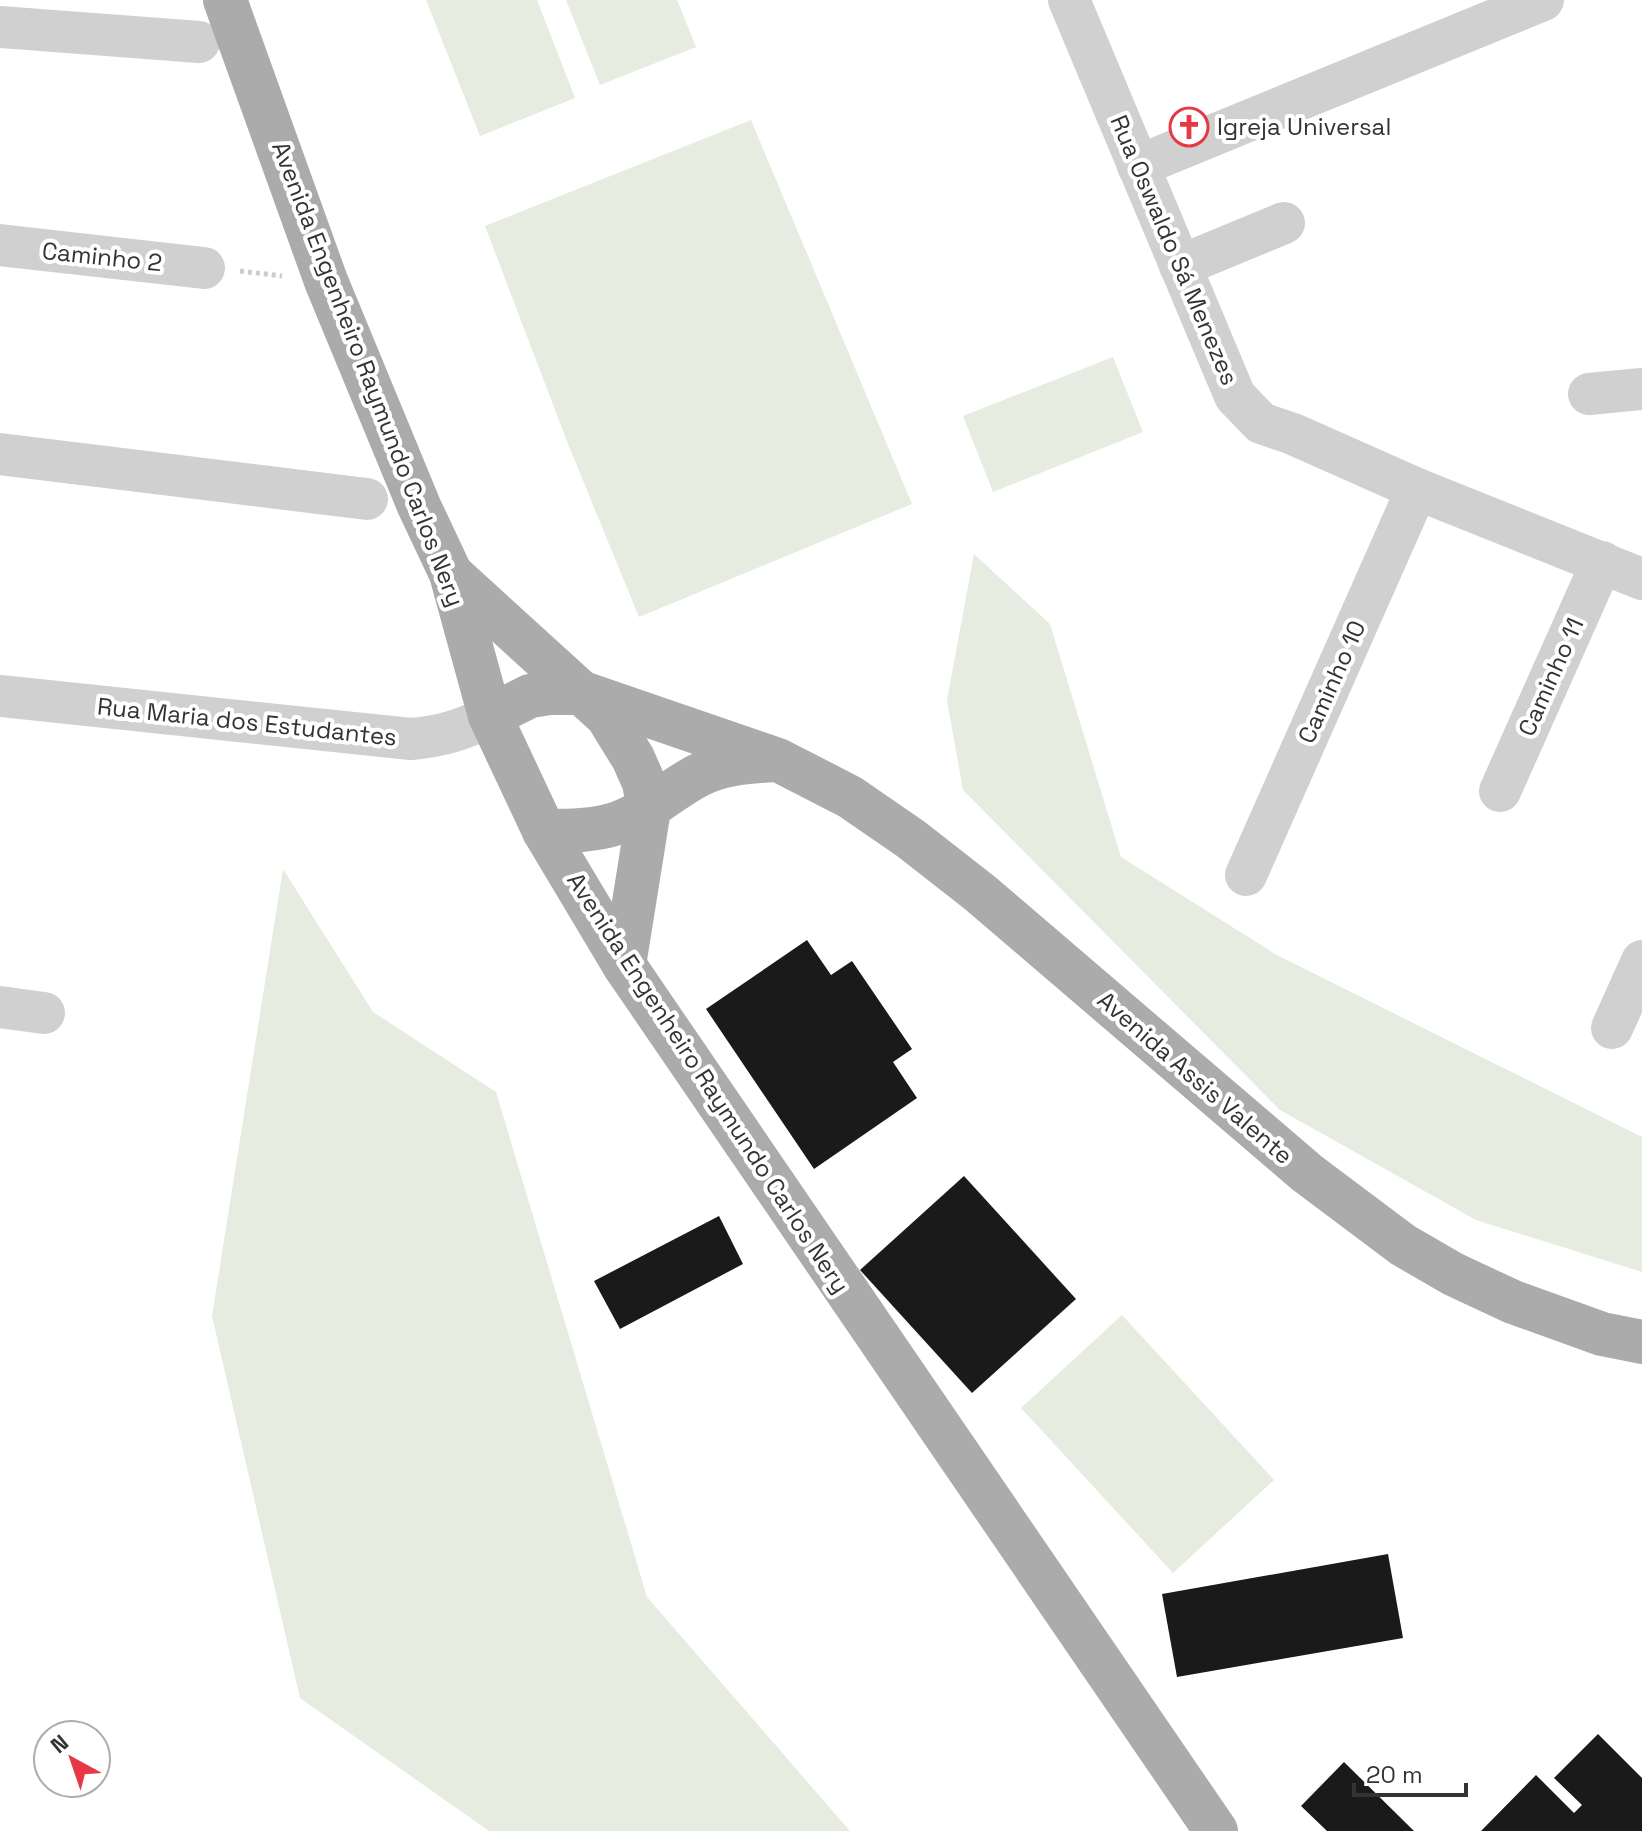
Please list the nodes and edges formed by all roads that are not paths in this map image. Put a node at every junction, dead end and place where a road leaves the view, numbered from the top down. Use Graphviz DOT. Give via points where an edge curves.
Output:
graph roads {
  1 [pos="225,0"];
  2 [pos="1069,0"];
  3 [pos="1543,0"];
  4 [pos="0,27"];
  5 [pos="199,42"];
  6 [pos="1138,166"];
  7 [pos="1284,223"];
  8 [pos="0,245"];
  9 [pos="1180,266"];
  10 [pos="204,268"];
  11 [pos="1642,389"];
  12 [pos="1589,394"];
  13 [pos="0,454"];
  14 [pos="1417,489"];
  15 [pos="367,499"];
  16 [pos="1602,562"];
  17 [pos="451,574"];
  18 [pos="1642,579"];
  19 [pos="583,693"];
  20 [pos="0,696"];
  21 [pos="490,716"];
  22 [pos="778,760"];
  23 [pos="1500,791"];
  24 [pos="649,809"];
  25 [pos="544,831"];
  26 [pos="1246,875"];
  27 [pos="1642,961"];
  28 [pos="624,965"];
  29 [pos="0,1007"];
  30 [pos="44,1013"];
  31 [pos="1612,1028"];
  32 [pos="1642,1342"];
  33 [pos="1216,1831"];
  1 -- 17 [label="main road, Avenida Engenheiro Raymundo Carlos Nery" via="326,281"];
  2 -- 6 [label="street, Rua Oswaldo Sá Menezes"];
  3 -- 6 [label="street"];
  4 -- 5 [label="street"];
  6 -- 9 [label="street, Rua Oswaldo Sá Menezes"];
  7 -- 9 [label="street"];
  8 -- 10 [label="street, Caminho 2"];
  9 -- 14 [label="street, Rua Oswaldo Sá Menezes" via="1235,396 1261,423"];
  11 -- 12 [label="street"];
  13 -- 15 [label="street"];
  14 -- 16 [label="street, Rua Oswaldo Sá Menezes"];
  14 -- 26 [label="street, Caminho 10"];
  16 -- 18 [label="street, Rua Oswaldo Sá Menezes"];
  16 -- 23 [label="street, Caminho 11"];
  17 -- 19 [label="main road, Avenida Assis Valente"];
  17 -- 21 [label="main road, Avenida Engenheiro Raymundo Carlos Nery"];
  19 -- 21 [label="main road" via="530,696"];
  19 -- 22 [label="main road, Avenida Assis Valente"];
  19 -- 24 [label="main road" via="625,742 644,783"];
  20 -- 21 [label="street, Rua Maria dos Estudantes" via="411,739 462,730"];
  21 -- 25 [label="main road, Avenida Engenheiro Raymundo Carlos Nery"];
  22 -- 24 [label="main road" via="722,766"];
  22 -- 32 [label="main road, Avenida Assis Valente" via="850,797 911,839 1307,1173 1403,1245 1513,1302 1602,1334"];
  24 -- 25 [label="main road" via="599,829"];
  24 -- 28 [label="main road"];
  25 -- 28 [label="main road, Avenida Engenheiro Raymundo Carlos Nery"];
  27 -- 31 [label="street"];
  28 -- 33 [label="main road, Avenida Engenheiro Raymundo Carlos Nery"];
  29 -- 30 [label="street"];
}
